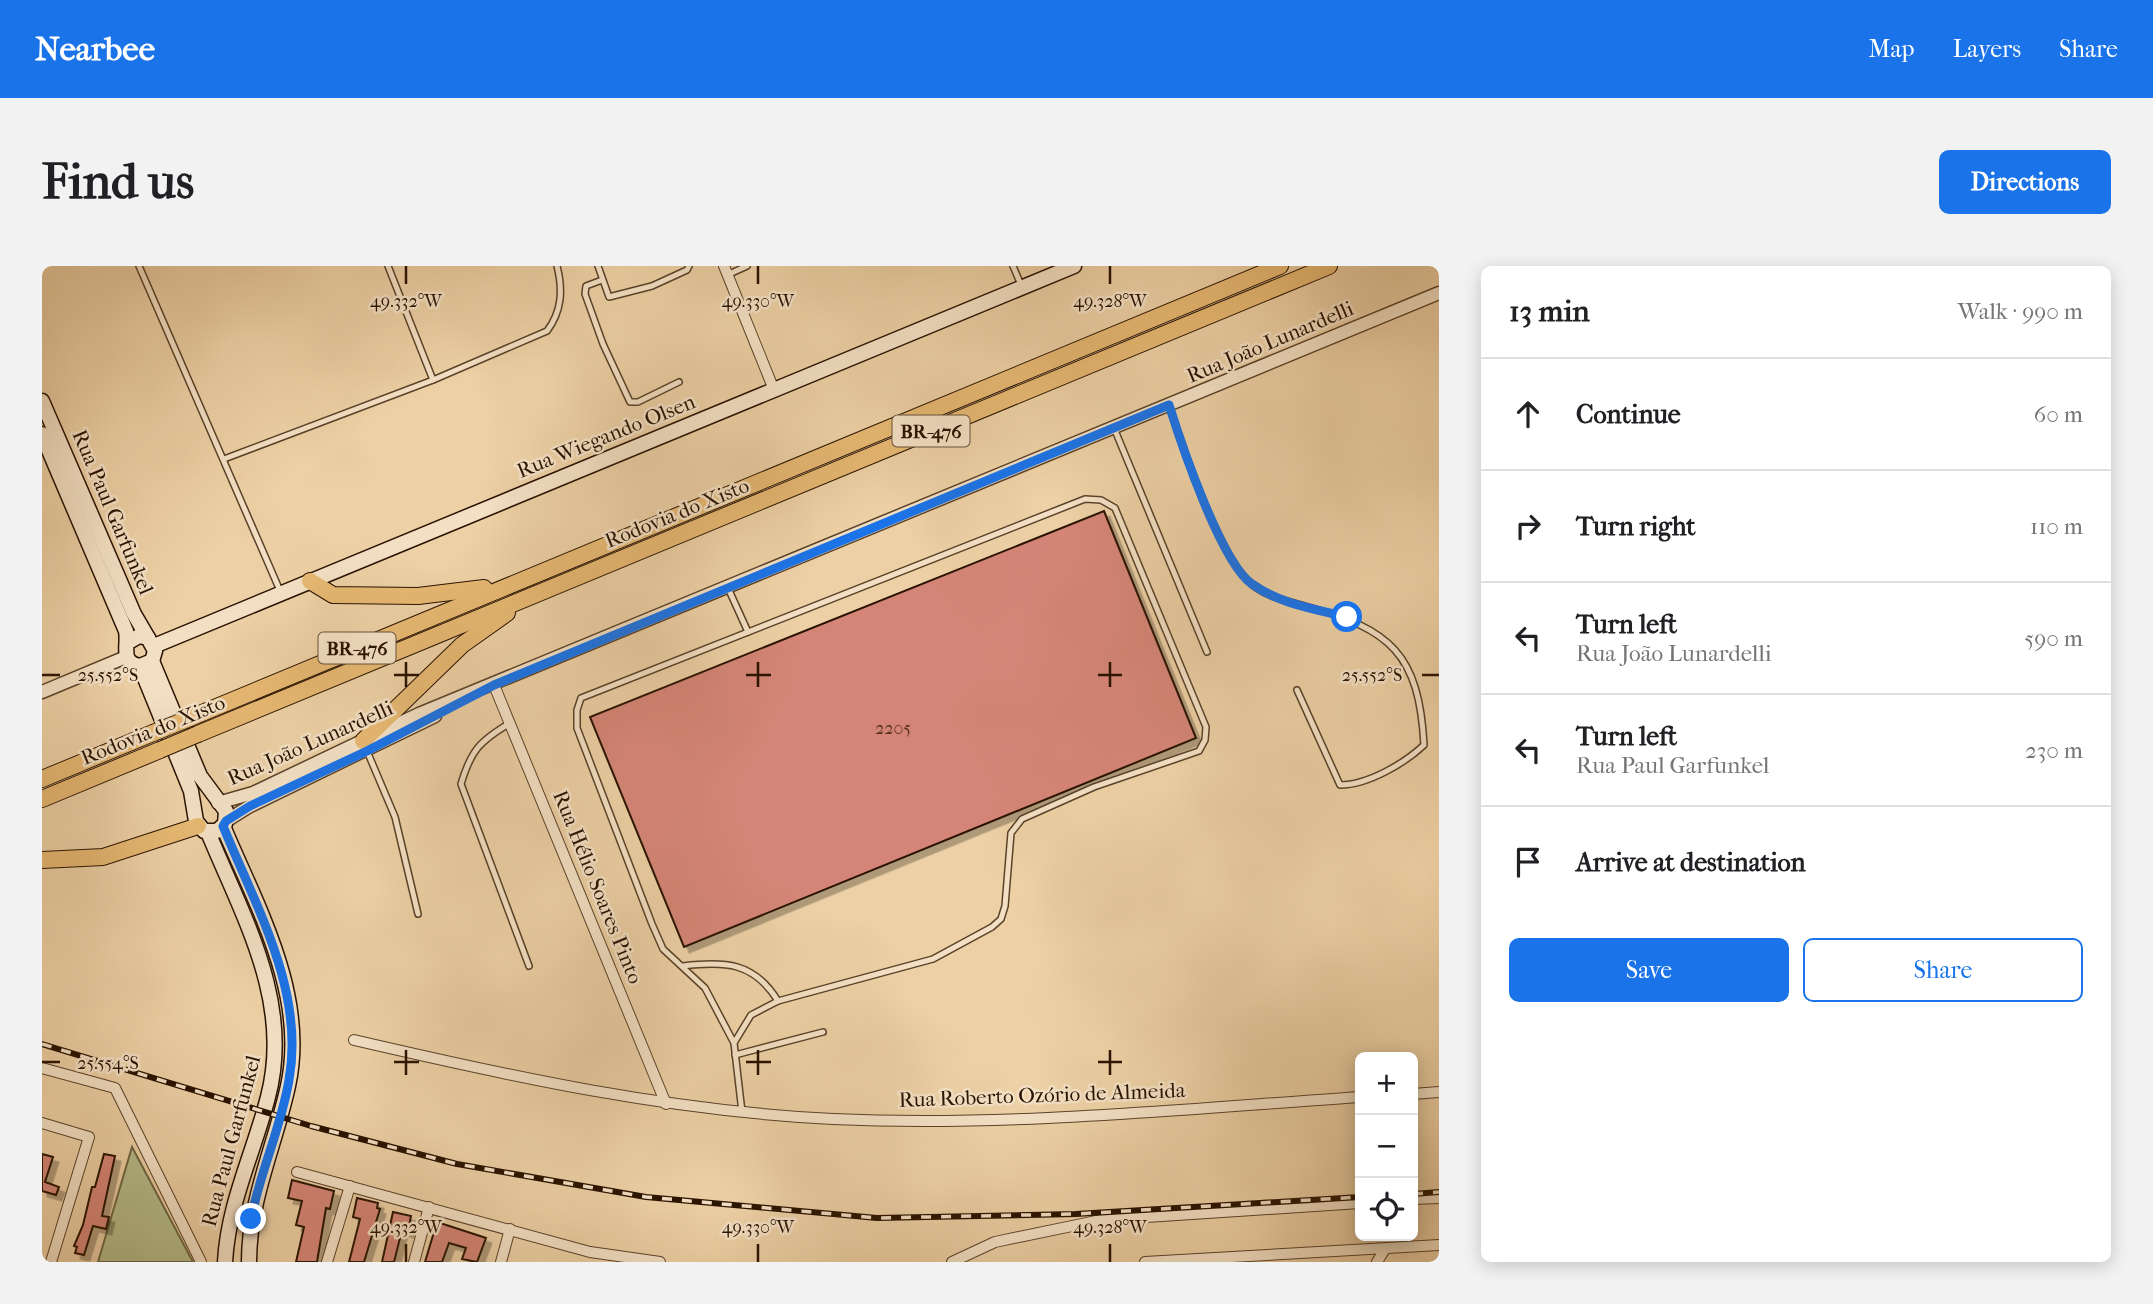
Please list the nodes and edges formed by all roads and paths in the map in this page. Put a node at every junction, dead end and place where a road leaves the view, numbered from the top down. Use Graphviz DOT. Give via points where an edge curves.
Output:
graph roads {
  1 [pos="139,266"];
  2 [pos="388,266"];
  3 [pos="557,266"];
  4 [pos="598,266"];
  5 [pos="689,266"];
  6 [pos="747,266"];
  7 [pos="1013,266"];
  8 [pos="1074,266"];
  9 [pos="1280,266"];
  10 [pos="1329,266"];
  11 [pos="725,270"];
  12 [pos="1041,272"];
  13 [pos="602,280"];
  14 [pos="1022,288"];
  15 [pos="1439,293"];
  16 [pos="433,380"];
  17 [pos="680,382"];
  18 [pos="774,390"];
  19 [pos="42,401"];
  20 [pos="1169,405"];
  21 [pos="1114,428"];
  22 [pos="42,434"];
  23 [pos="224,459"];
  24 [pos="524,579"];
  25 [pos="310,581"];
  26 [pos="728,588"];
  27 [pos="281,593"];
  28 [pos="533,595"];
  29 [pos="748,632"];
  30 [pos="127,650"];
  31 [pos="1207,652"];
  32 [pos="149,653"];
  33 [pos="494,685"];
  34 [pos="1297,690"];
  35 [pos="42,692"];
  36 [pos="510,723"];
  37 [pos="365,746"];
  38 [pos="42,779"];
  39 [pos="42,799"];
  40 [pos="218,803"];
  41 [pos="201,823"];
  42 [pos="225,824"];
  43 [pos="42,860"];
  44 [pos="418,914"];
  45 [pos="529,966"];
  46 [pos="683,966"];
  47 [pos="779,1001"];
  48 [pos="823,1032"];
  49 [pos="354,1041"];
  50 [pos="734,1043"];
  51 [pos="735,1055"];
  52 [pos="42,1068"];
  53 [pos="1439,1092"];
  54 [pos="1418,1094"];
  55 [pos="1355,1097"];
  56 [pos="666,1104"];
  57 [pos="742,1112"];
  58 [pos="42,1123"];
  59 [pos="298,1172"];
  60 [pos="351,1186"];
  61 [pos="1439,1198"];
  62 [pos="1418,1199"];
  63 [pos="1355,1203"];
  64 [pos="429,1207"];
  65 [pos="510,1229"];
  66 [pos="1439,1245"];
  67 [pos="1385,1249"];
  68 [pos="589,1257"];
  69 [pos="1179,1261"];
  70 [pos="51,1262"];
  71 [pos="201,1262"];
  72 [pos="225,1262"];
  73 [pos="249,1262"];
  74 [pos="327,1262"];
  75 [pos="414,1262"];
  76 [pos="501,1262"];
  77 [pos="660,1262"];
  78 [pos="952,1262"];
  79 [pos="1145,1262"];
  80 [pos="1377,1262"];
  1 -- 23 [label="lane"];
  2 -- 16 [label="lane"];
  3 -- 16 [label="lane" via="562,283 558,317 547,331"];
  4 -- 13 [label="lane"];
  5 -- 13 [label="lane" via="652,286 615,297 609,297"];
  6 -- 11 [label="lane"];
  7 -- 14 [label="lane"];
  8 -- 12 [label="main road, Rua Wiegando Olsen"];
  9 -- 24 [label="highway, Rodovia do Xisto / BR-476"];
  10 -- 28 [label="highway, Rodovia do Xisto / BR-476"];
  11 -- 18 [label="street"];
  12 -- 14 [label="main road, Rua Wiegando Olsen"];
  13 -- 17 [label="lane" via="586,286 585,294 630,402"];
  14 -- 18 [label="main road, Rua Wiegando Olsen"];
  15 -- 20 [label="street, Rua João Lunardelli"];
  16 -- 23 [label="lane"];
  18 -- 25 [label="main road, Rua Wiegando Olsen"];
  19 -- 32 [label="main road, Rua Paul Garfunkel"];
  20 -- 21 [label="street, Rua João Lunardelli"];
  20 -- 34 [label="lane" via="1226,551 1248,582 1276,598 1347,617 1379,632 1401,654 1422,706 1424,745 1410,758 1352,785 1340,785"];
  21 -- 26 [label="street, Rua João Lunardelli"];
  21 -- 31 [label="lane"];
  22 -- 30 [label="main road, Rua Paul Garfunkel" via="123,623"];
  23 -- 27 [label="lane"];
  24 -- 25 [label="highway" via="469,592 418,596 333,595"];
  24 -- 38 [label="highway, Rodovia do Xisto / BR-476, bridge"];
  25 -- 27 [label="main road, Rua Wiegando Olsen"];
  26 -- 29 [label="lane"];
  26 -- 33 [label="street, Rua João Lunardelli"];
  27 -- 32 [label="main road, Rua Wiegando Olsen"];
  28 -- 37 [label="highway" via="462,645"];
  28 -- 39 [label="highway, Rodovia do Xisto / BR-476, bridge"];
  29 -- 46 [label="lane" via="580,698 576,710 577,728 652,924 663,949"];
  29 -- 47 [label="lane" via="1085,499 1101,500 1115,508 1206,727 1199,751 1094,787 1022,819 1011,833 1005,906 992,927 933,959"];
  30 -- 32 [label="main road" via="132,664"];
  30 -- 32 [label="main road, Rua Wiegando Olsen" via="139,636"];
  30 -- 35 [label="street"];
  32 -- 40 [label="main road, Rua Paul Garfunkel" via="200,776"];
  32 -- 41 [label="main road, Rua Paul Garfunkel"];
  33 -- 36 [label="street, Rua Hélio Soares Pinto"];
  33 -- 37 [label="street, Rua João Lunardelli"];
  36 -- 45 [label="lane" via="483,739 468,761 461,785"];
  36 -- 56 [label="street, Rua Hélio Soares Pinto"];
  37 -- 40 [label="street, Rua João Lunardelli"];
  37 -- 42 [label="street, Rua João Lunardelli" via="250,806"];
  37 -- 44 [label="lane" via="395,817"];
  40 -- 41 [label="main road" via="203,803"];
  40 -- 42 [label="main road, Rua Paul Garfunkel" via="226,811"];
  41 -- 42 [label="main road"];
  41 -- 43 [label="highway" via="103,857"];
  41 -- 72 [label="main road, Rua Paul Garfunkel" via="268,982 277,1035 271,1084 231,1216"];
  42 -- 73 [label="main road, Rua Paul Garfunkel" via="282,973 292,1028 289,1084 255,1197"];
  46 -- 47 [label="lane" via="720,962 747,970 766,981"];
  46 -- 50 [label="lane" via="705,988"];
  47 -- 50 [label="lane" via="751,1016"];
  48 -- 51 [label="lane"];
  49 -- 56 [label="street, Rua Roberto Ozório de Almeida" via="557,1086"];
  50 -- 51 [label="lane"];
  51 -- 57 [label="lane"];
  52 -- 71 [label="street" via="114,1088"];
  53 -- 54 [label="street"];
  55 -- 57 [label="street, Rua Roberto Ozório de Almeida" via="959,1122"];
  56 -- 57 [label="street, Rua Roberto Ozório de Almeida"];
  58 -- 70 [label="street" via="89,1137"];
  59 -- 60 [label="street"];
  60 -- 64 [label="street"];
  60 -- 74 [label="street"];
  61 -- 62 [label="street"];
  63 -- 78 [label="street" via="1101,1220 995,1242"];
  64 -- 65 [label="street"];
  64 -- 75 [label="street"];
  65 -- 68 [label="street"];
  65 -- 76 [label="street"];
  66 -- 67 [label="street"];
  67 -- 69 [label="street"];
  67 -- 80 [label="street"];
  68 -- 77 [label="street"];
  69 -- 79 [label="street"];
}
